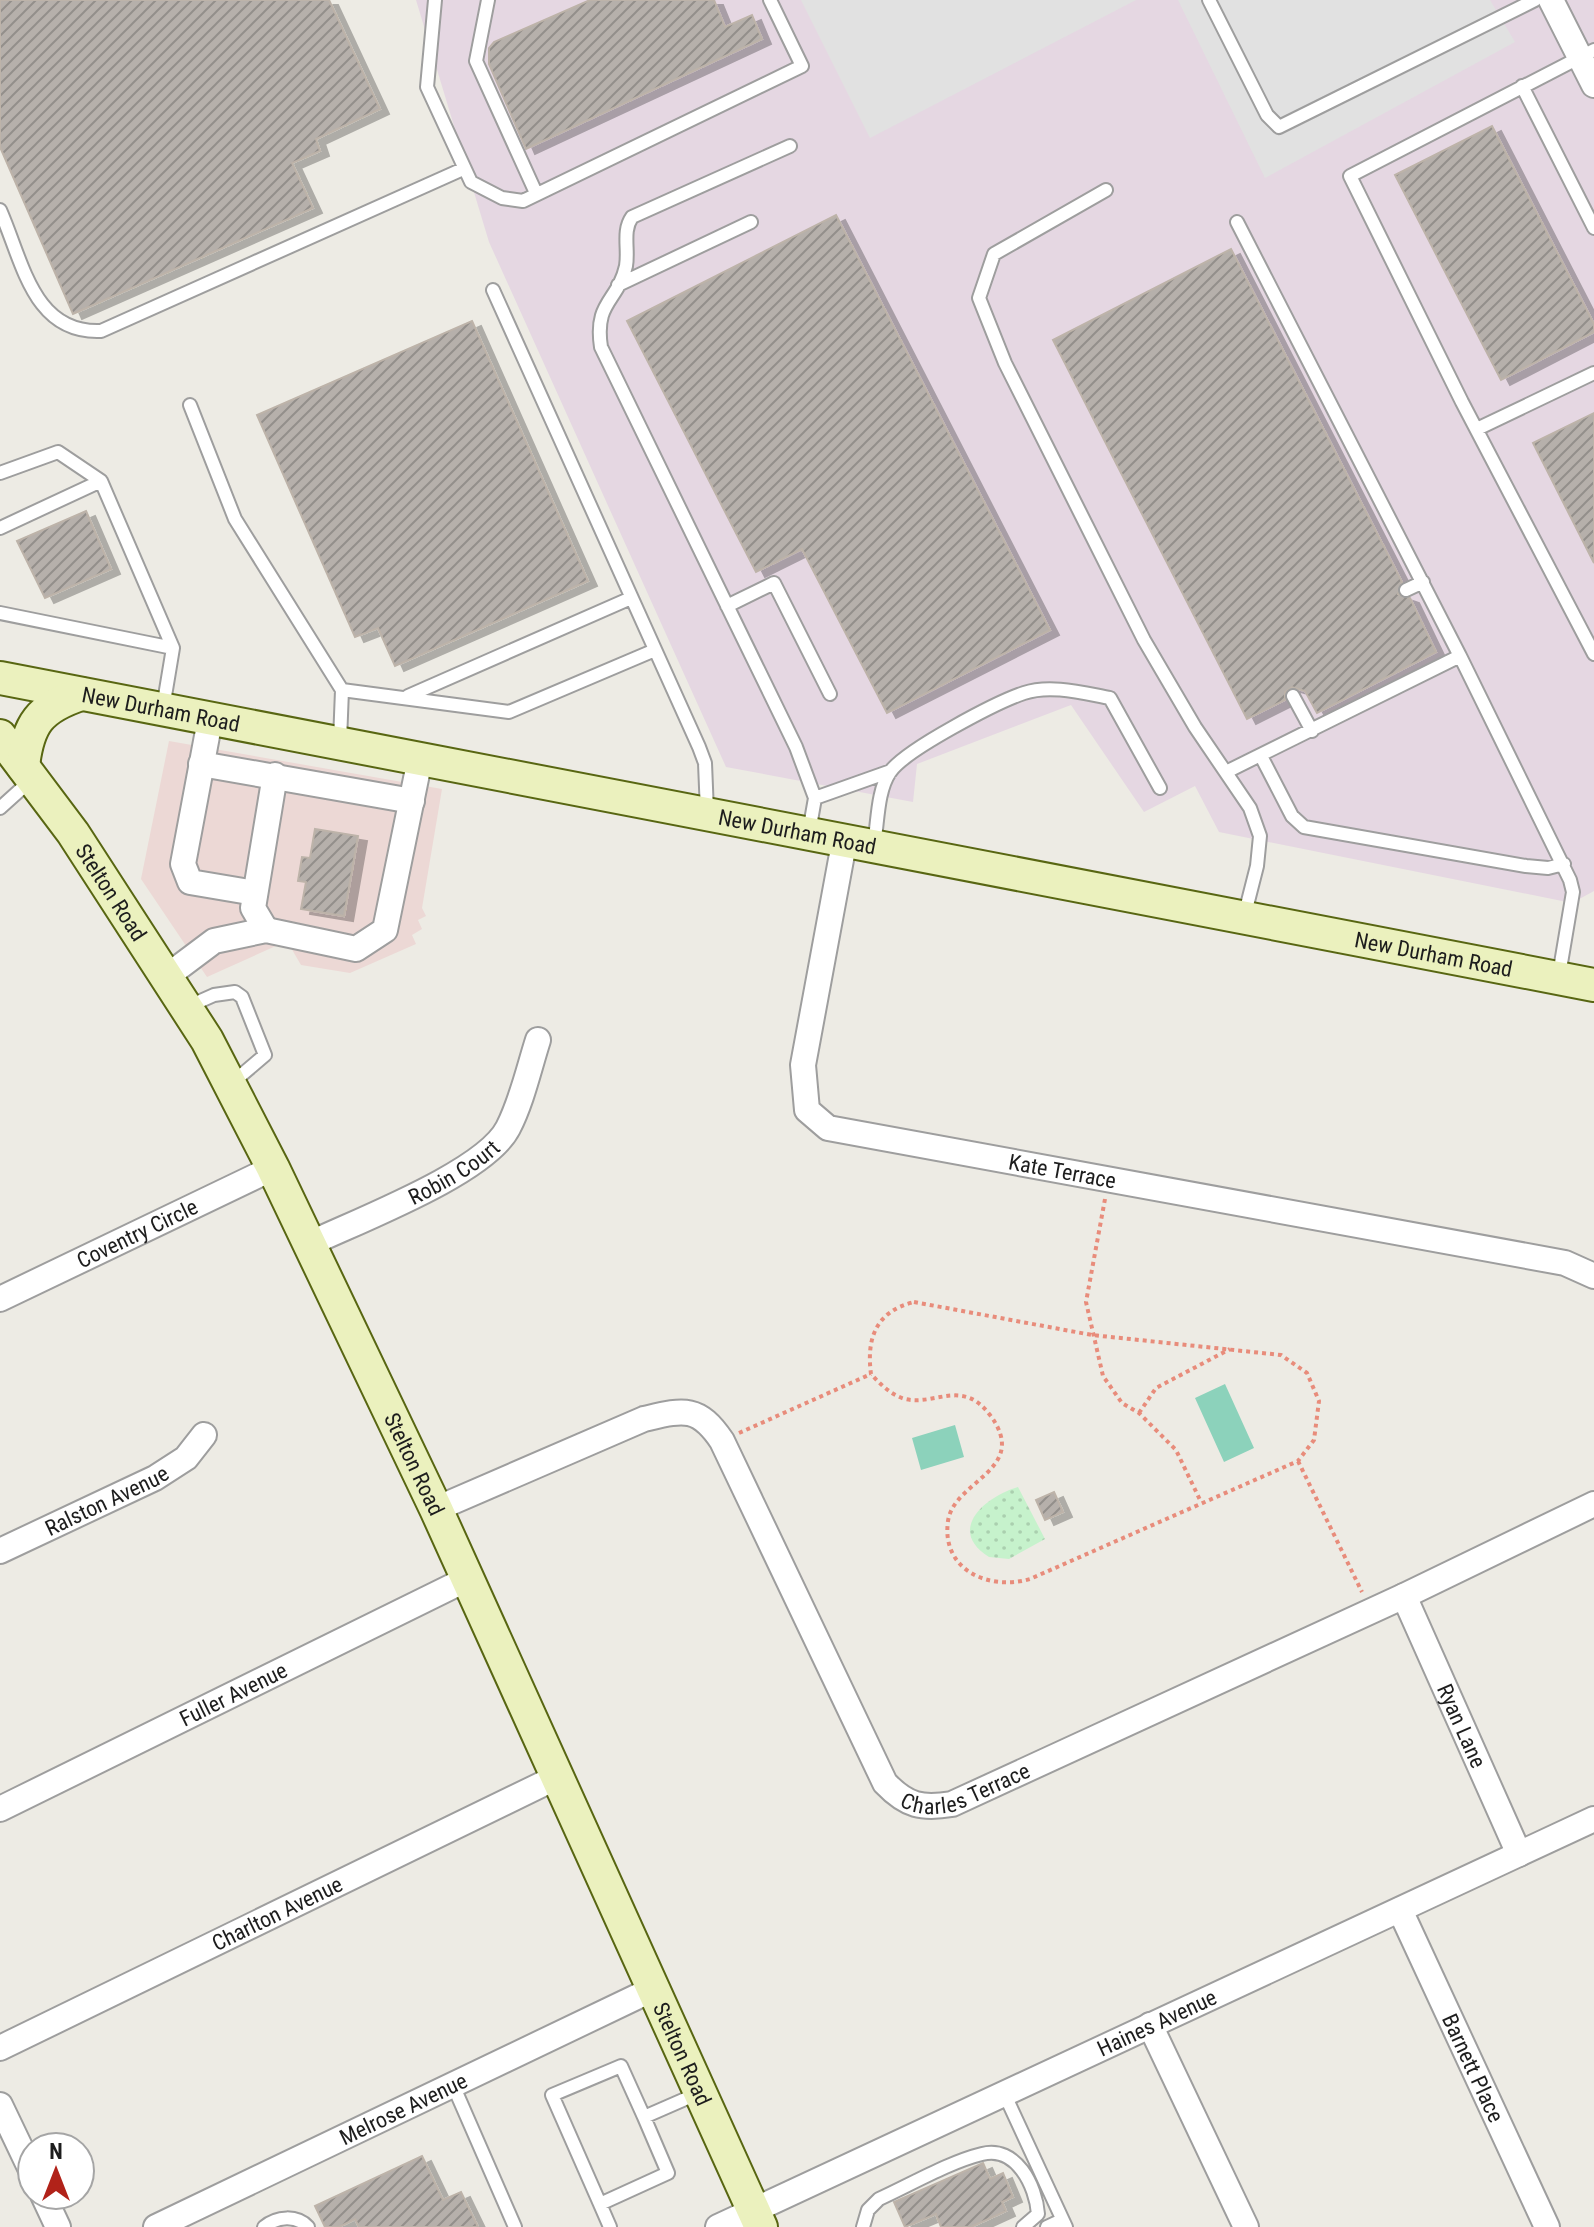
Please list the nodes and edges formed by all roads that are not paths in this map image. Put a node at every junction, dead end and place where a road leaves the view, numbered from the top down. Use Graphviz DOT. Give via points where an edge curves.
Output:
graph roads {
  1 [pos="435,0"];
  2 [pos="486,0"];
  3 [pos="770,0"];
  4 [pos="1209,0"];
  5 [pos="1535,0"];
  6 [pos="1551,0"];
  7 [pos="1587,53"];
  8 [pos="1594,85"];
  9 [pos="1522,86"];
  10 [pos="790,146"];
  11 [pos="463,169"];
  12 [pos="1106,190"];
  13 [pos="536,193"];
  14 [pos="0,210"];
  15 [pos="751,222"];
  16 [pos="1237,222"];
  17 [pos="1594,228"];
  18 [pos="618,285"];
  19 [pos="493,290"];
  20 [pos="1594,373"];
  21 [pos="190,405"];
  22 [pos="1477,429"];
  23 [pos="0,473"];
  24 [pos="101,481"];
  25 [pos="0,528"];
  26 [pos="1423,582"];
  27 [pos="1406,590"];
  28 [pos="631,598"];
  29 [pos="727,606"];
  30 [pos="0,613"];
  31 [pos="173,648"];
  32 [pos="655,650"];
  33 [pos="1594,654"];
  34 [pos="1460,656"];
  35 [pos="0,678"];
  36 [pos="342,690"];
  37 [pos="81,694"];
  38 [pos="830,694"];
  39 [pos="408,696"];
  40 [pos="1293,696"];
  41 [pos="163,711"];
  42 [pos="210,720"];
  43 [pos="1312,731"];
  44 [pos="0,736"];
  45 [pos="340,744"];
  46 [pos="1261,756"];
  47 [pos="420,759"];
  48 [pos="201,764"];
  49 [pos="891,771"];
  50 [pos="1226,772"];
  51 [pos="28,773"];
  52 [pos="275,775"];
  53 [pos="1160,788"];
  54 [pos="815,798"];
  55 [pos="412,801"];
  56 [pos="0,808"];
  57 [pos="707,812"];
  58 [pos="809,832"];
  59 [pos="859,841"];
  60 [pos="1564,864"];
  61 [pos="255,893"];
  62 [pos="1243,920"];
  63 [pos="266,930"];
  64 [pos="166,977"];
  65 [pos="1559,979"];
  66 [pos="1594,985"];
  67 [pos="186,1008"];
  68 [pos="538,1040"];
  69 [pos="230,1085"];
  70 [pos="273,1168"];
  71 [pos="307,1245"];
  72 [pos="1594,1276"];
  73 [pos="0,1299"];
  74 [pos="204,1435"];
  75 [pos="1594,1504"];
  76 [pos="436,1509"];
  77 [pos="0,1551"];
  78 [pos="465,1580"];
  79 [pos="1404,1596"];
  80 [pos="555,1778"];
  81 [pos="0,1809"];
  82 [pos="1594,1819"];
  83 [pos="1519,1854"];
  84 [pos="1400,1910"];
  85 [pos="651,1990"];
  86 [pos="1150,2025"];
  87 [pos="0,2048"];
  88 [pos="453,2085"];
  89 [pos="699,2093"];
  90 [pos="1004,2093"];
  91 [pos="0,2105"];
  92 [pos="644,2117"];
  93 [pos="16,2138"];
  94 [pos="600,2204"];
  95 [pos="757,2218"];
  96 [pos="1064,2224"];
  97 [pos="156,2227"];
  98 [pos="264,2227"];
  99 [pos="308,2227"];
  100 [pos="515,2227"];
  101 [pos="610,2227"];
  102 [pos="718,2227"];
  103 [pos="863,2227"];
  104 [pos="1023,2227"];
  105 [pos="1047,2227"];
  106 [pos="1246,2227"];
  107 [pos="1547,2227"];
  1 -- 11 [label="lane" via="427,87"];
  2 -- 13 [label="lane" via="476,61"];
  3 -- 13 [label="lane" via="802,66"];
  4 -- 5 [label="lane" via="1267,115 1279,127"];
  6 -- 7 [label="street"];
  7 -- 8 [label="street"];
  7 -- 9 [label="lane"];
  9 -- 17 [label="lane"];
  9 -- 22 [label="lane" via="1350,176"];
  10 -- 18 [label="lane" via="632,217 626,266"];
  11 -- 13 [label="lane" via="471,182 502,198 523,201"];
  11 -- 14 [label="lane" via="101,331 65,327 42,307"];
  12 -- 50 [label="lane" via="994,254 979,298 1005,363 1144,640"];
  15 -- 18 [label="lane"];
  16 -- 26 [label="lane"];
  18 -- 29 [label="lane" via="602,308 601,347"];
  19 -- 28 [label="lane"];
  20 -- 22 [label="lane"];
  21 -- 36 [label="lane" via="235,519"];
  22 -- 33 [label="lane"];
  23 -- 24 [label="lane" via="58,452"];
  24 -- 25 [label="lane"];
  24 -- 31 [label="lane"];
  26 -- 27 [label="lane"];
  26 -- 34 [label="lane"];
  28 -- 32 [label="lane"];
  28 -- 39 [label="lane"];
  29 -- 38 [label="lane" via="774,583"];
  29 -- 54 [label="lane"];
  30 -- 31 [label="lane"];
  31 -- 41 [label="lane"];
  32 -- 39 [label="lane" via="509,712"];
  32 -- 57 [label="lane" via="705,763"];
  34 -- 43 [label="lane"];
  34 -- 60 [label="lane"];
  35 -- 37 [label="main road, New Durham Road"];
  36 -- 39 [label="lane"];
  36 -- 45 [label="lane"];
  37 -- 41 [label="main road, New Durham Road"];
  37 -- 51 [label="main road" via="58,702 31,727"];
  40 -- 43 [label="lane"];
  41 -- 42 [label="main road, New Durham Road"];
  42 -- 45 [label="main road, New Durham Road"];
  42 -- 48 [label="street"];
  43 -- 46 [label="lane"];
  44 -- 51 [label="main road, Stelton Road"];
  45 -- 47 [label="main road, New Durham Road"];
  46 -- 50 [label="lane"];
  46 -- 60 [label="lane" via="1292,816 1304,827 1526,866"];
  47 -- 55 [label="street"];
  47 -- 57 [label="main road, New Durham Road"];
  48 -- 52 [label="street"];
  48 -- 61 [label="street" via="183,864 190,882"];
  49 -- 53 [label="lane" via="922,745 1024,693 1076,691 1110,698"];
  49 -- 54 [label="lane"];
  49 -- 59 [label="lane"];
  50 -- 62 [label="lane" via="1250,808 1260,836"];
  51 -- 56 [label="lane"];
  51 -- 64 [label="main road, Stelton Road"];
  52 -- 55 [label="street"];
  52 -- 61 [label="street"];
  54 -- 58 [label="lane"];
  55 -- 63 [label="street" via="385,930 356,949"];
  57 -- 58 [label="main road, New Durham Road"];
  58 -- 59 [label="main road, New Durham Road"];
  59 -- 62 [label="main road, New Durham Road"];
  59 -- 72 [label="street, Kate Terrace" via="803,1065 807,1110 828,1128 1565,1263"];
  60 -- 65 [label="lane" via="1573,892"];
  61 -- 63 [label="street" via="253,908"];
  62 -- 65 [label="main road, New Durham Road"];
  63 -- 64 [label="street" via="214,941"];
  64 -- 67 [label="main road, Stelton Road"];
  65 -- 66 [label="main road, New Durham Road"];
  67 -- 69 [label="main road, Stelton Road"];
  67 -- 69 [label="lane" via="214,995 235,992 242,997 265,1055"];
  68 -- 71 [label="street, Robin Court" via="508,1128 480,1160"];
  69 -- 70 [label="main road, Stelton Road"];
  70 -- 71 [label="main road, Stelton Road"];
  70 -- 73 [label="street, Coventry Circle"];
  71 -- 76 [label="main road, Stelton Road"];
  74 -- 77 [label="street, Ralston Avenue" via="186,1458 155,1478"];
  75 -- 79 [label="street, Charles Terrace"];
  76 -- 78 [label="main road, Stelton Road"];
  76 -- 79 [label="street, Charles Terrace" via="644,1419 675,1412 709,1421 885,1783 903,1801 925,1808 952,1804"];
  78 -- 80 [label="main road, Stelton Road"];
  78 -- 81 [label="street, Fuller Avenue"];
  79 -- 83 [label="street, Ryan Lane"];
  80 -- 85 [label="main road, Stelton Road"];
  80 -- 87 [label="street, Charlton Avenue"];
  82 -- 83 [label="street, Haines Avenue"];
  83 -- 84 [label="street, Haines Avenue"];
  84 -- 86 [label="street, Haines Avenue"];
  84 -- 107 [label="street, Barnett Place"];
  85 -- 88 [label="street, Melrose Avenue"];
  85 -- 89 [label="main road, Stelton Road"];
  86 -- 90 [label="street, Haines Avenue"];
  86 -- 106 [label="street"];
  88 -- 97 [label="street, Melrose Avenue"];
  88 -- 100 [label="lane"];
  89 -- 92 [label="lane"];
  89 -- 95 [label="main road, Stelton Road"];
  90 -- 95 [label="street, Haines Avenue"];
  90 -- 96 [label="lane"];
  91 -- 93 [label="street"];
  92 -- 94 [label="lane" via="668,2173"];
  92 -- 94 [label="lane" via="621,2066 552,2095"];
  94 -- 101 [label="lane"];
  95 -- 102 [label="street, Haines Avenue"];
  96 -- 105 [label="lane"];
  98 -- 99 [label="lane" via="272,2220 292,2218"];
  103 -- 104 [label="lane" via="868,2210 879,2199 992,2153 1018,2164 1037,2201 1038,2214"];
}
